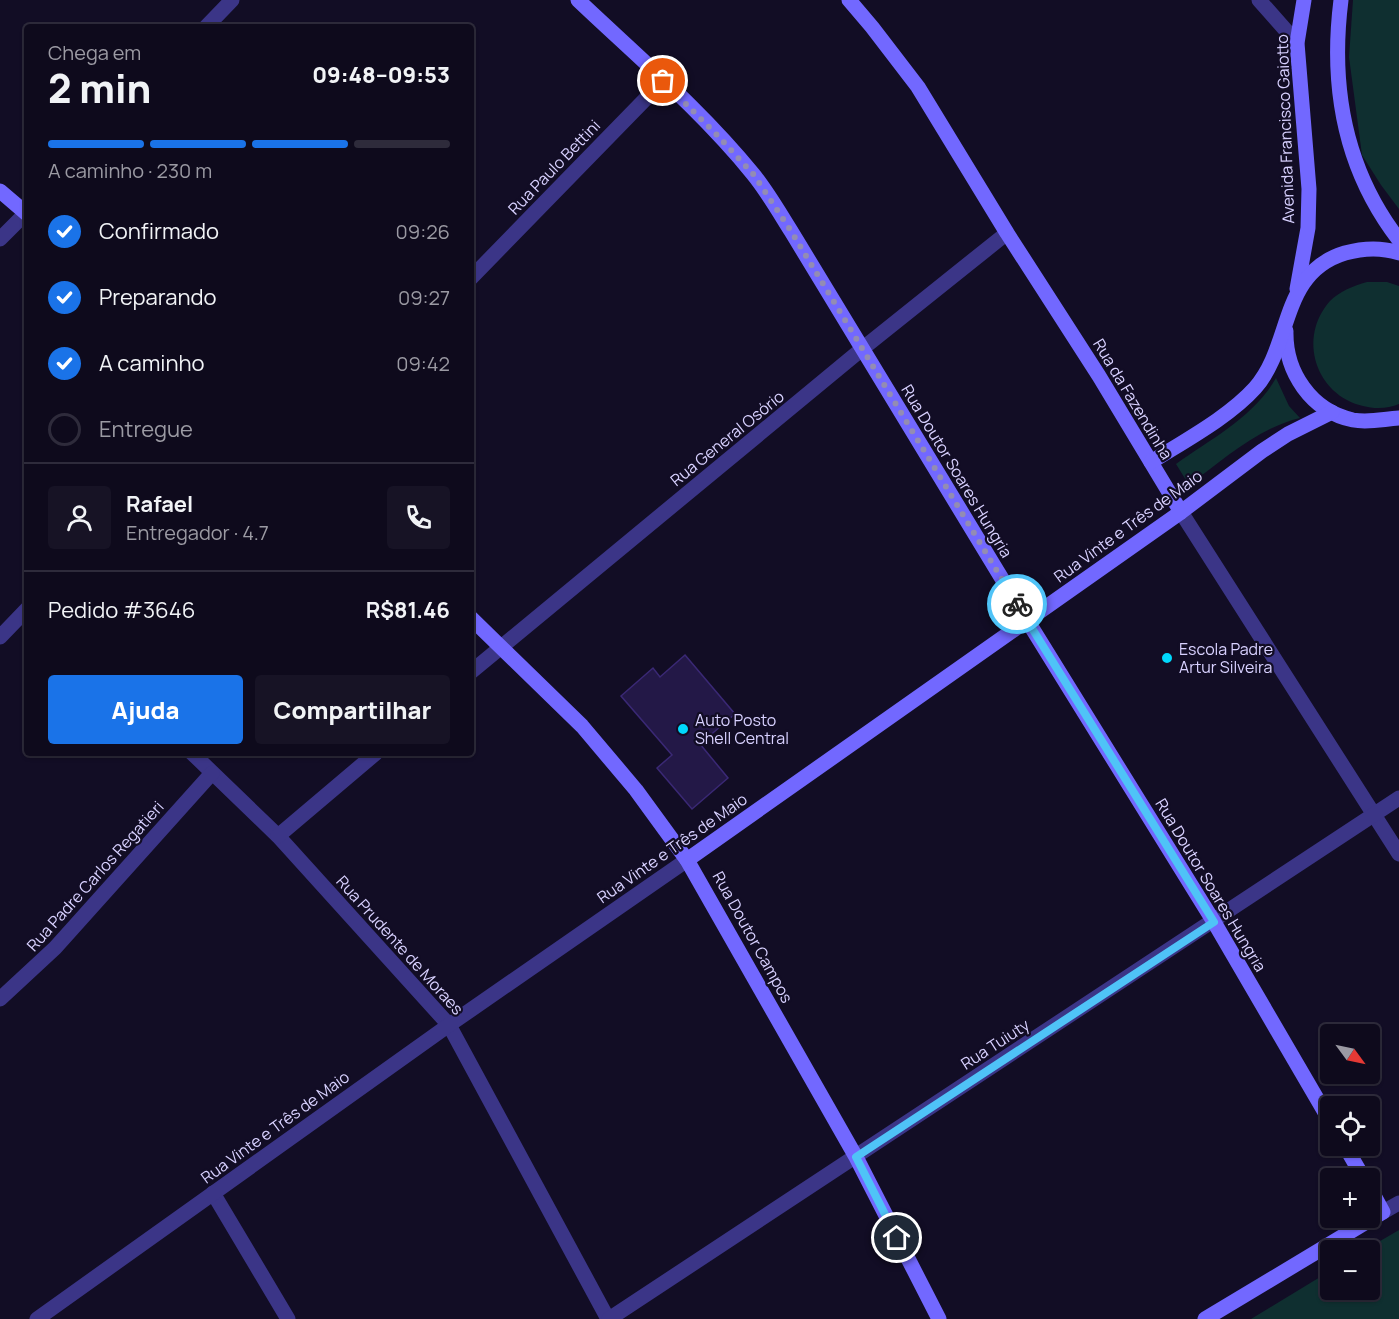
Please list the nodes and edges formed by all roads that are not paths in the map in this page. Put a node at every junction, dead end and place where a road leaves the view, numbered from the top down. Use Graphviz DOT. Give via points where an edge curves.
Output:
graph roads {
  1 [pos="232,0"];
  2 [pos="578,0"];
  3 [pos="849,0"];
  4 [pos="1259,0"];
  5 [pos="1304,0"];
  6 [pos="1341,0"];
  7 [pos="209,24"];
  8 [pos="1297,42"];
  9 [pos="663,81"];
  10 [pos="0,191"];
  11 [pos="24,211"];
  12 [pos="24,216"];
  13 [pos="1007,233"];
  14 [pos="0,239"];
  15 [pos="1399,240"];
  16 [pos="1399,253"];
  17 [pos="474,275"];
  18 [pos="1296,293"];
  19 [pos="1286,323"];
  20 [pos="862,349"];
  21 [pos="1332,412"];
  22 [pos="1398,418"];
  23 [pos="1151,462"];
  24 [pos="1181,512"];
  25 [pos="24,612"];
  26 [pos="1027,620"];
  27 [pos="474,621"];
  28 [pos="0,637"];
  29 [pos="501,646"];
  30 [pos="474,669"];
  31 [pos="195,756"];
  32 [pos="372,756"];
  33 [pos="212,773"];
  34 [pos="1399,798"];
  35 [pos="1374,816"];
  36 [pos="278,836"];
  37 [pos="1399,854"];
  38 [pos="687,860"];
  39 [pos="1214,922"];
  40 [pos="0,999"];
  41 [pos="449,1025"];
  42 [pos="1320,1104"];
  43 [pos="856,1157"];
  44 [pos="213,1193"];
  45 [pos="1399,1203"];
  46 [pos="1380,1206"];
  47 [pos="1383,1212"];
  48 [pos="37,1319"];
  49 [pos="288,1319"];
  50 [pos="609,1319"];
  51 [pos="939,1319"];
  52 [pos="1205,1319"];
  1 -- 7 [label="street"];
  2 -- 9 [label="main road, Rua Doutor Soares Hungria"];
  3 -- 13 [label="main road, Rua da Fazendinha" via="918,87"];
  4 -- 8 [label="street"];
  5 -- 8 [label="main road, Avenida Francisco Gaiotto"];
  6 -- 15 [label="main road" via="1338,74 1346,129 1364,184"];
  8 -- 18 [label="main road, Avenida Francisco Gaiotto" via="1309,189 1308,228"];
  9 -- 17 [label="street, Rua Paulo Bettini"];
  9 -- 20 [label="main road, Rua Doutor Soares Hungria" via="754,175"];
  10 -- 11 [label="main road"];
  12 -- 14 [label="street"];
  13 -- 20 [label="street, Rua General Osório"];
  13 -- 23 [label="main road, Rua da Fazendinha"];
  16 -- 18 [label="main road" via="1360,249 1335,257 1313,272"];
  18 -- 19 [label="main road"];
  19 -- 21 [label="main road" via="1286,344 1300,385"];
  19 -- 23 [label="main road" via="1271,363 1256,387 1233,408"];
  20 -- 26 [label="main road, Rua Doutor Soares Hungria"];
  20 -- 29 [label="street, Rua General Osório"];
  21 -- 22 [label="main road" via="1352,420"];
  21 -- 24 [label="main road, Rua Vinte e Três de Maio" via="1262,451"];
  23 -- 24 [label="main road, Rua da Fazendinha"];
  24 -- 26 [label="main road, Rua Vinte e Três de Maio"];
  24 -- 35 [label="street, Rua da Fazendinha"];
  25 -- 28 [label="street"];
  26 -- 38 [label="main road, Rua Vinte e Três de Maio"];
  26 -- 39 [label="main road, Rua Doutor Soares Hungria"];
  27 -- 29 [label="main road, Rua Doutor Campos"];
  29 -- 30 [label="street, Rua General Osório"];
  29 -- 38 [label="main road, Rua Doutor Campos" via="582,726 636,790"];
  31 -- 33 [label="street, Rua Prudente de Moraes"];
  32 -- 36 [label="street"];
  33 -- 36 [label="street, Rua Prudente de Moraes"];
  33 -- 40 [label="street, Rua Padre Carlos Regatieri" via="55,948"];
  34 -- 35 [label="street, Rua Tuiuty"];
  35 -- 37 [label="street, Rua da Fazendinha"];
  35 -- 39 [label="street, Rua Tuiuty"];
  36 -- 41 [label="street, Rua Prudente de Moraes"];
  38 -- 41 [label="street, Rua Vinte e Três de Maio"];
  38 -- 43 [label="main road, Rua Doutor Campos"];
  39 -- 42 [label="main road, Rua Doutor Soares Hungria"];
  39 -- 43 [label="street, Rua Tuiuty"];
  41 -- 44 [label="street, Rua Vinte e Três de Maio"];
  41 -- 50 [label="street, Rua Prudente de Moraes"];
  43 -- 50 [label="street, Rua Tuiuty"];
  43 -- 51 [label="main road, Rua Doutor Campos"];
  44 -- 48 [label="street, Rua Vinte e Três de Maio"];
  44 -- 49 [label="street"];
  45 -- 47 [label="street"];
  46 -- 47 [label="main road"];
  47 -- 52 [label="main road"];
}
